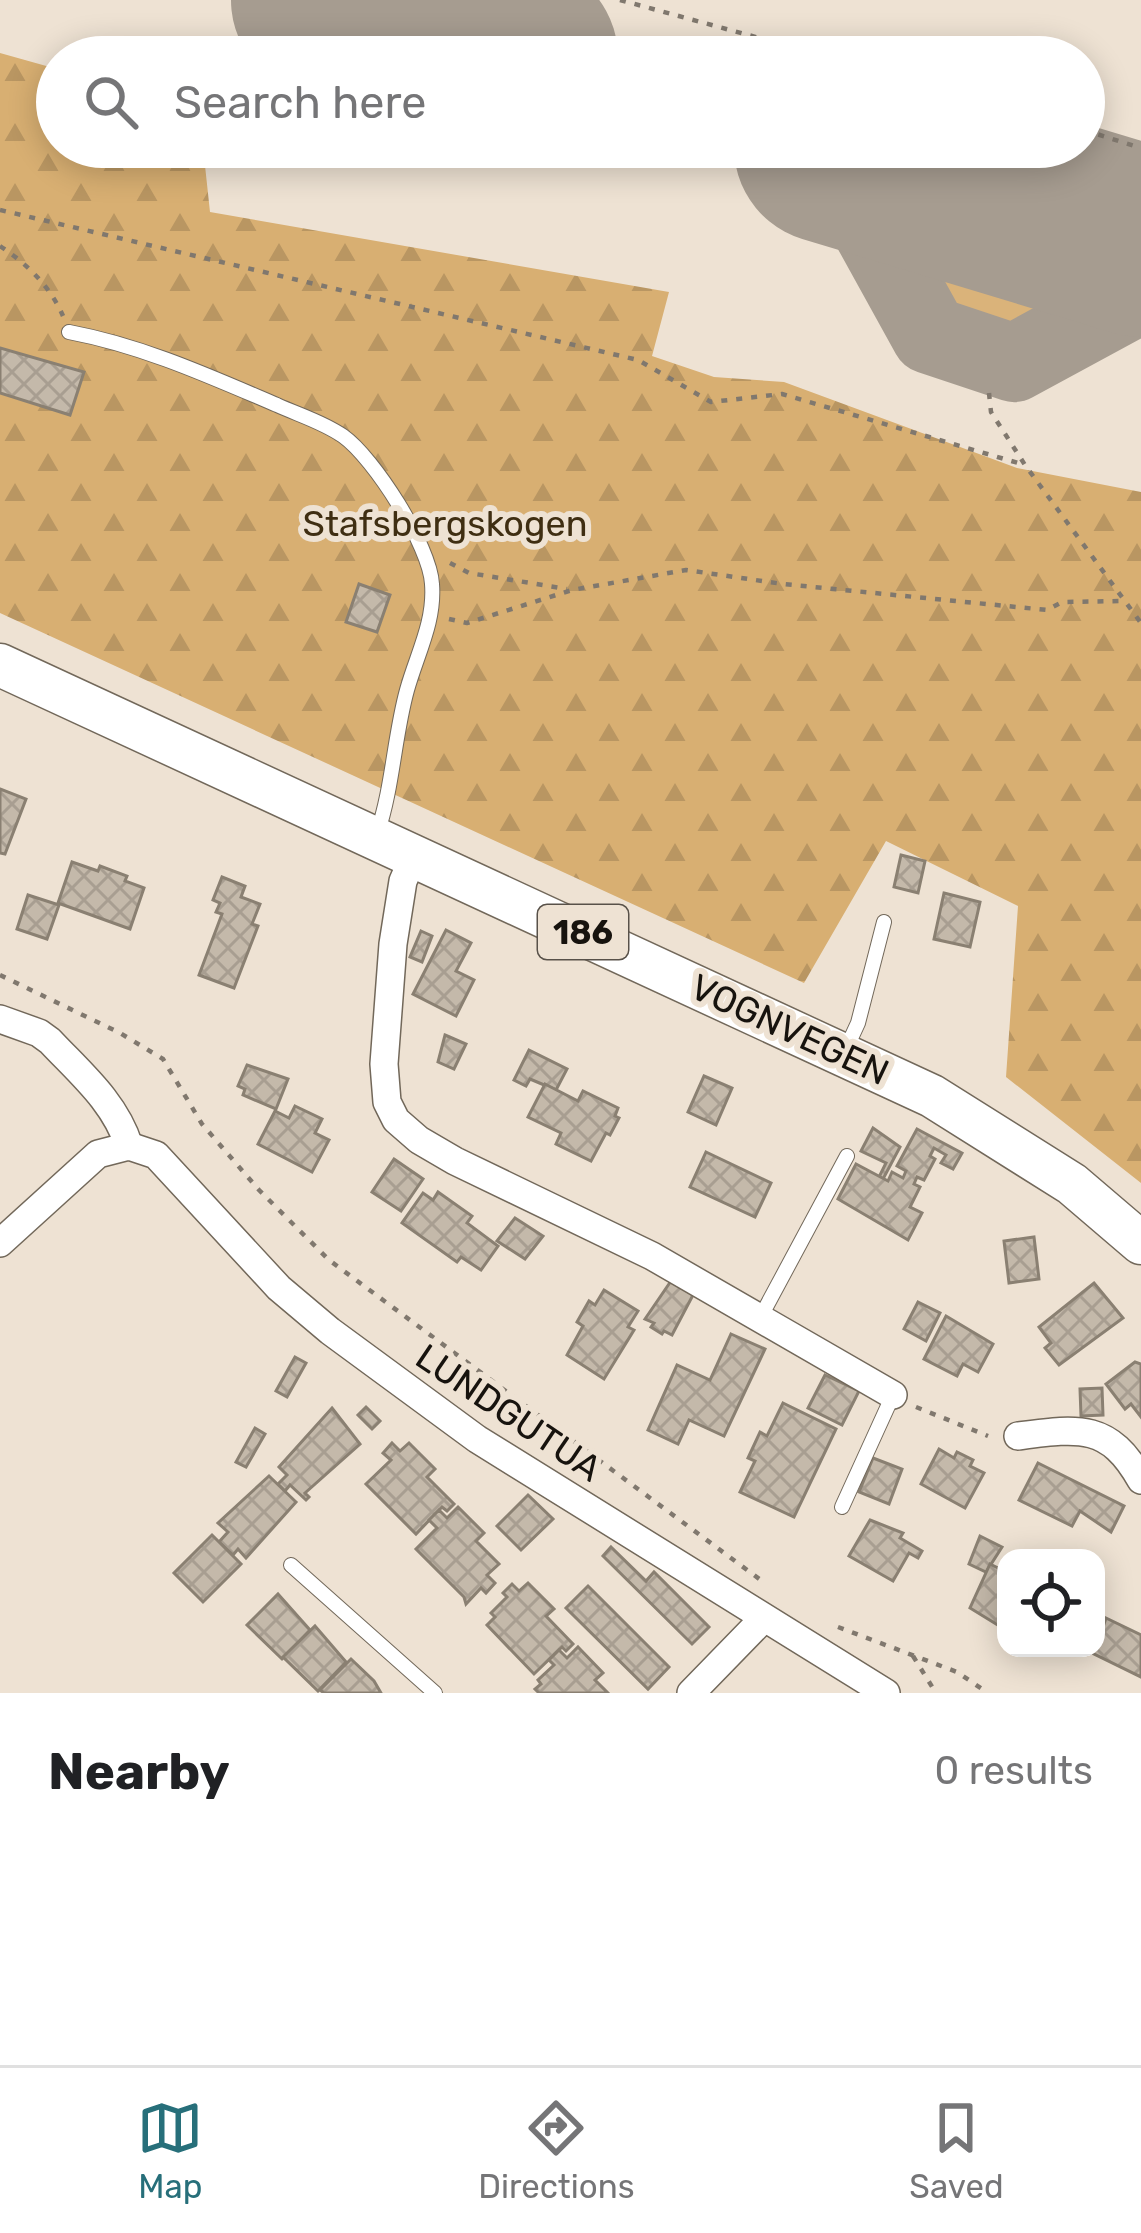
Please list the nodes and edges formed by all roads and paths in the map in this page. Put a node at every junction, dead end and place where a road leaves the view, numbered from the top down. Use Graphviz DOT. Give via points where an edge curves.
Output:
graph roads {
  1 [pos="620,0"];
  2 [pos="752,36"];
  3 [pos="1105,137"];
  4 [pos="1141,148"];
  5 [pos="0,210"];
  6 [pos="0,246"];
  7 [pos="69,332"];
  8 [pos="989,393"];
  9 [pos="1025,465"];
  10 [pos="427,556"];
  11 [pos="572,590"];
  12 [pos="1122,602"];
  13 [pos="432,615"];
  14 [pos="1141,623"];
  15 [pos="0,665"];
  16 [pos="376,837"];
  17 [pos="415,854"];
  18 [pos="884,922"];
  19 [pos="0,975"];
  20 [pos="0,1019"];
  21 [pos="844,1053"];
  22 [pos="129,1146"];
  23 [pos="847,1156"];
  24 [pos="0,1243"];
  25 [pos="1141,1243"];
  26 [pos="759,1321"];
  27 [pos="892,1395"];
  28 [pos="1018,1436"];
  29 [pos="1141,1480"];
  30 [pos="842,1507"];
  31 [pos="291,1565"];
  32 [pos="774,1591"];
  33 [pos="763,1619"];
  34 [pos="833,1624"];
  35 [pos="913,1656"];
  36 [pos="435,1693"];
  37 [pos="691,1693"];
  38 [pos="886,1693"];
  39 [pos="936,1693"];
  40 [pos="988,1693"];
  1 -- 2 [label="path"];
  3 -- 4 [label="path"];
  5 -- 9 [label="path" via="638,360 711,402 782,394"];
  6 -- 7 [label="path" via="56,299"];
  7 -- 10 [label="lane" via="198,370 328,427 363,454"];
  8 -- 9 [label="path" via="991,412"];
  9 -- 12 [label="path"];
  10 -- 11 [label="path" via="469,573"];
  10 -- 13 [label="lane"];
  11 -- 12 [label="path" via="686,570 1047,610 1062,602"];
  11 -- 13 [label="path" via="467,622"];
  12 -- 14 [label="path"];
  13 -- 16 [label="lane" via="406,693"];
  15 -- 16 [label="main road, VOGNVEGEN / 186"];
  16 -- 17 [label="main road, VOGNVEGEN / 186"];
  17 -- 21 [label="main road, VOGNVEGEN / 186"];
  17 -- 26 [label="street" via="399,902 386,1040 385,1091 396,1120 455,1161 652,1256"];
  18 -- 21 [label="lane"];
  19 -- 32 [label="path" via="163,1059 202,1124 328,1260"];
  20 -- 22 [label="street, LUNDGUTUA" via="50,1041 109,1103"];
  21 -- 25 [label="main road, VOGNVEGEN / 186" via="1025,1152"];
  22 -- 24 [label="street" via="90,1160"];
  22 -- 33 [label="street, LUNDGUTUA" via="163,1160 279,1288 330,1331 477,1439"];
  23 -- 26 [label="lane"];
  26 -- 27 [label="street"];
  27 -- 28 [label="path" via="981,1435"];
  27 -- 30 [label="lane"];
  28 -- 29 [label="street" via="1108,1438"];
  31 -- 36 [label="lane"];
  33 -- 37 [label="street"];
  33 -- 38 [label="street, LUNDGUTUA"];
  34 -- 35 [label="path"];
  35 -- 39 [label="path"];
  35 -- 40 [label="path"];
}
